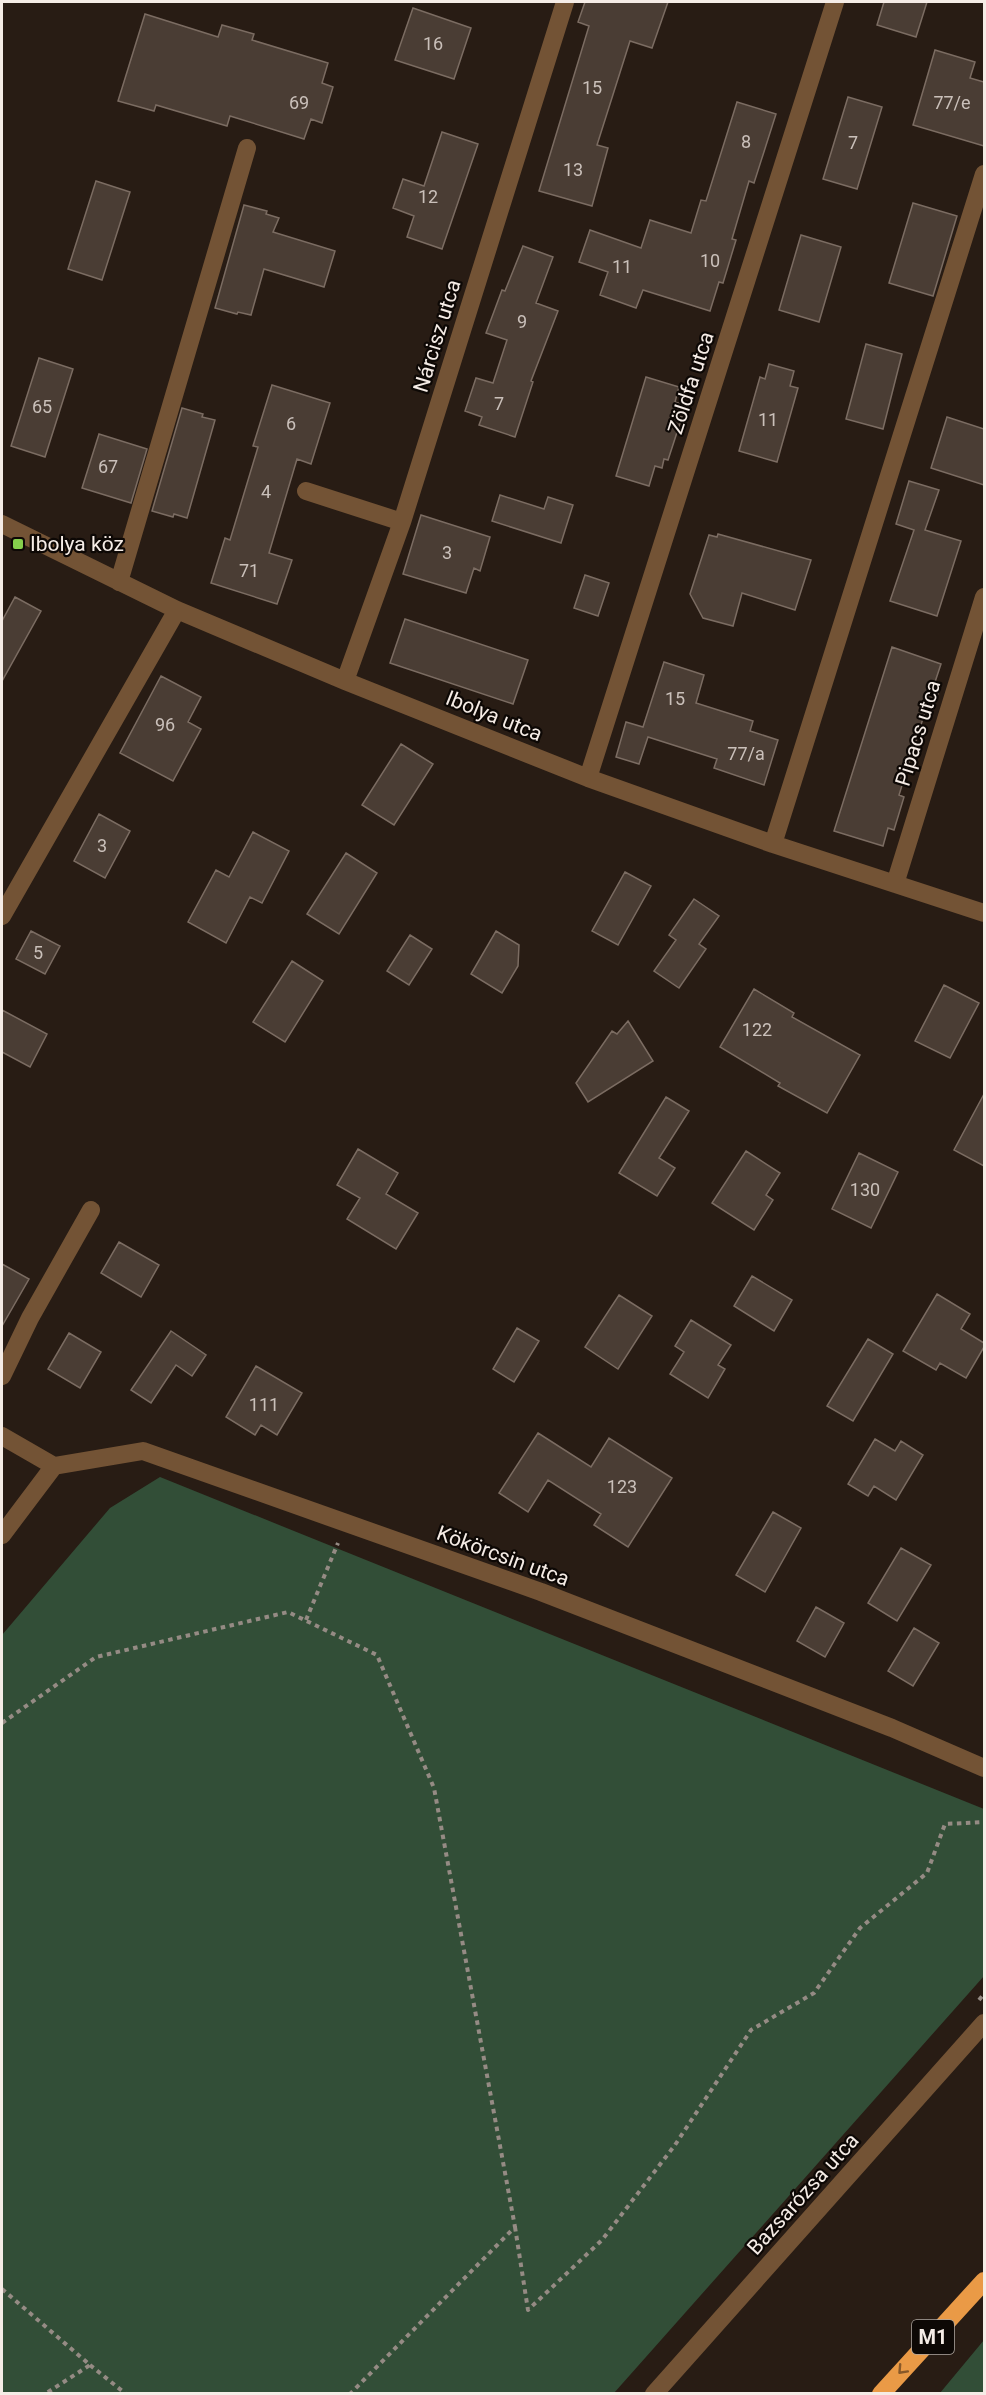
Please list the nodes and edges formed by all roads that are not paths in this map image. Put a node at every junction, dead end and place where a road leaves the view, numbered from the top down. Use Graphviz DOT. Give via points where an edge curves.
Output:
graph roads {
  1 [pos="565,2"];
  2 [pos="835,2"];
  3 [pos="246,148"];
  4 [pos="984,174"];
  5 [pos="306,491"];
  6 [pos="402,522"];
  7 [pos="2,524"];
  8 [pos="120,582"];
  9 [pos="984,597"];
  10 [pos="177,610"];
  11 [pos="345,681"];
  12 [pos="588,778"];
  13 [pos="773,844"];
  14 [pos="895,884"];
  15 [pos="984,914"];
  16 [pos="2,916"];
  17 [pos="91,1210"];
  18 [pos="2,1376"];
  19 [pos="2,1436"];
  20 [pos="54,1466"];
  21 [pos="2,1535"];
  22 [pos="984,1767"];
  23 [pos="984,2023"];
  24 [pos="984,2281"];
  25 [pos="654,2394"];
  26 [pos="881,2394"];
  1 -- 6 [label="street, Nárcisz utca"];
  2 -- 12 [label="street, Zöldfa utca"];
  3 -- 8 [label="street"];
  4 -- 13 [label="street"];
  5 -- 6 [label="street"];
  6 -- 11 [label="street, Nárcisz utca"];
  7 -- 8 [label="street, Ibolya utca"];
  8 -- 10 [label="street, Ibolya utca"];
  9 -- 14 [label="street, Pipacs utca"];
  10 -- 11 [label="street, Ibolya utca"];
  10 -- 16 [label="street"];
  11 -- 12 [label="street, Ibolya utca"];
  12 -- 13 [label="street, Ibolya utca"];
  13 -- 14 [label="street, Ibolya utca"];
  14 -- 15 [label="street, Ibolya utca"];
  17 -- 18 [label="street"];
  19 -- 20 [label="street"];
  20 -- 21 [label="street"];
  20 -- 22 [label="street, Kökörcsin utca" via="143,1451 541,1592"];
  23 -- 25 [label="street, Bazsarózsa utca"];
  24 -- 26 [label="highway, M1, one-way"];
}
